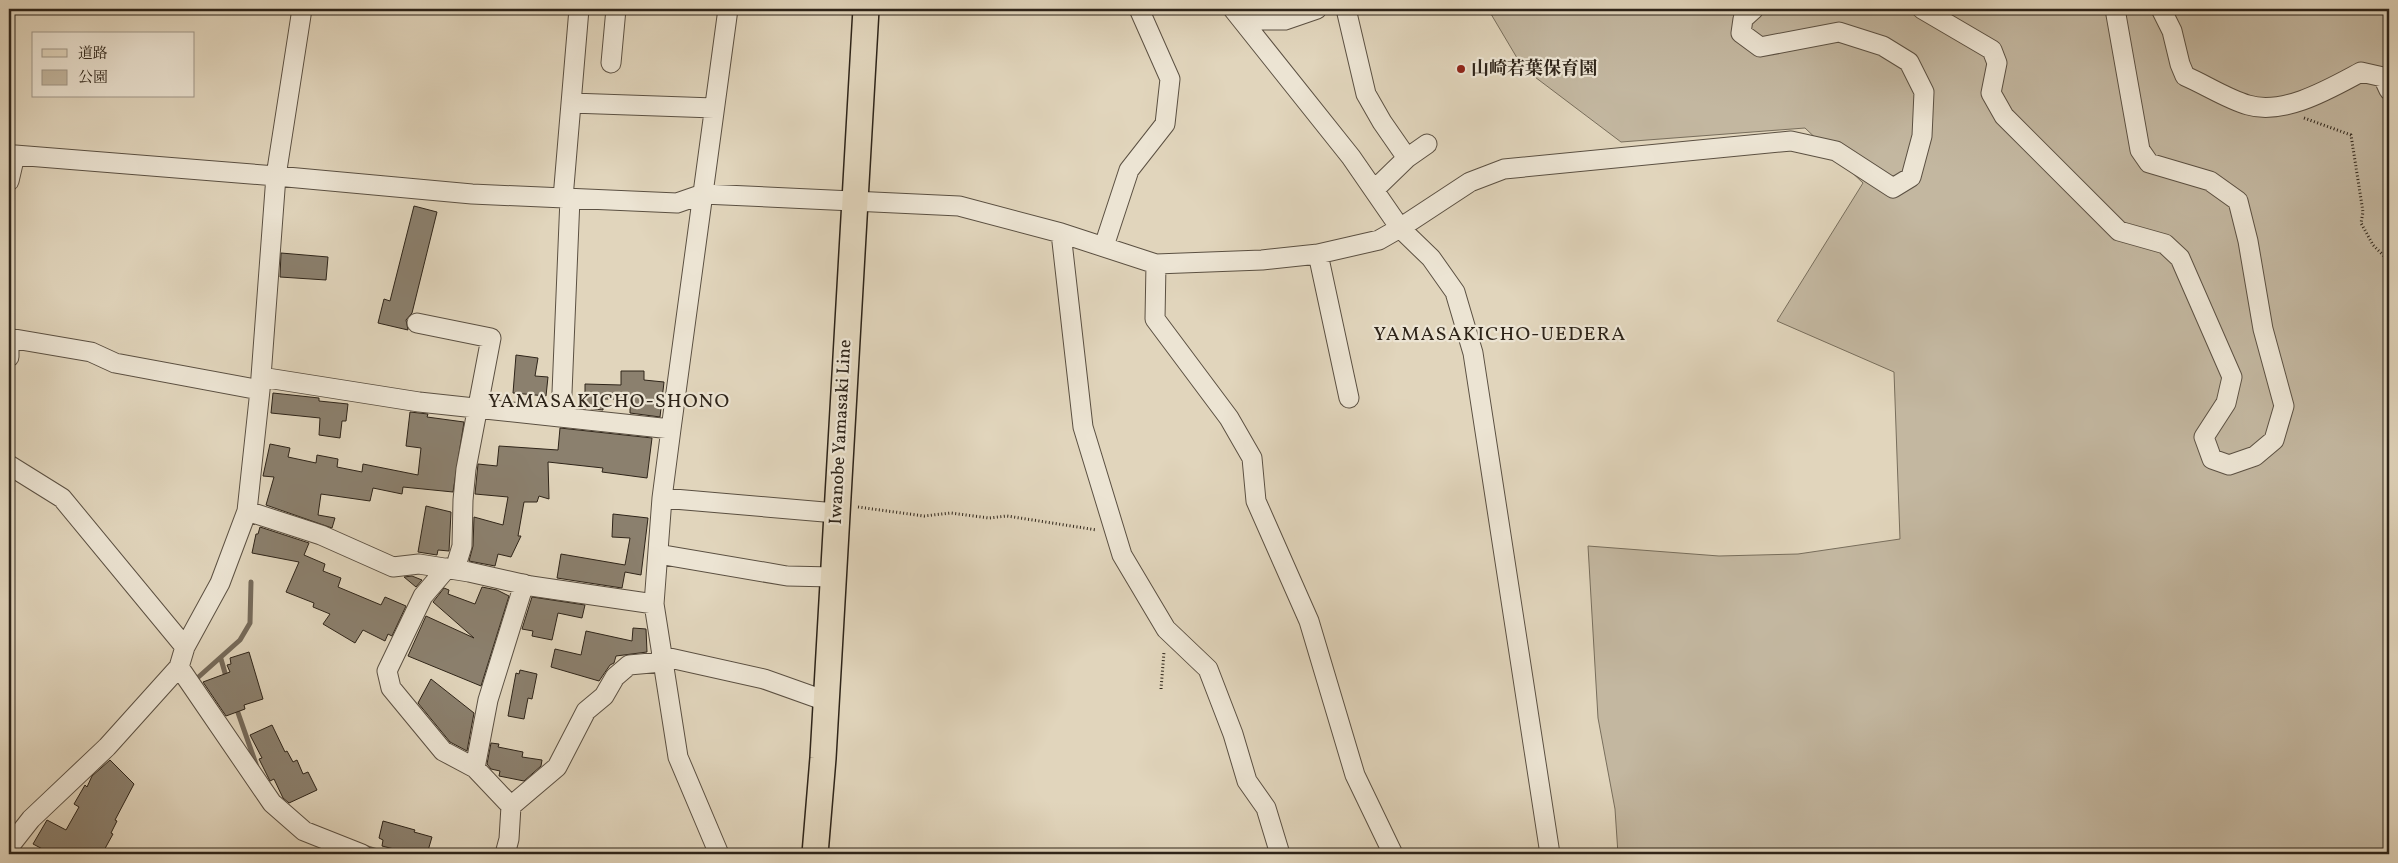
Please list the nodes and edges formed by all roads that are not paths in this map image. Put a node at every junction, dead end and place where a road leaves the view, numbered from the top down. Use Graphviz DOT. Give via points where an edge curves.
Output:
graph roads {
  1 [pos="302,9"];
  2 [pos="579,9"];
  3 [pos="616,9"];
  4 [pos="728,9"];
  5 [pos="866,9"];
  6 [pos="1139,9"];
  7 [pos="1317,9"];
  8 [pos="1346,9"];
  9 [pos="1754,9"];
  10 [pos="1922,9"];
  11 [pos="2115,9"];
  12 [pos="2161,9"];
  13 [pos="1238,14"];
  14 [pos="611,64"];
  15 [pos="2389,90"];
  16 [pos="571,103"];
  17 [pos="714,108"];
  18 [pos="1427,144"];
  19 [pos="1408,158"];
  20 [pos="276,176"];
  21 [pos="9,181"];
  22 [pos="1374,190"];
  23 [pos="703,194"];
  24 [pos="566,198"];
  25 [pos="853,200"];
  26 [pos="1400,228"];
  27 [pos="1061,233"];
  28 [pos="1104,246"];
  29 [pos="1318,254"];
  30 [pos="1156,264"];
  31 [pos="417,322"];
  32 [pos="9,337"];
  33 [pos="9,358"];
  34 [pos="261,384"];
  35 [pos="1349,398"];
  36 [pos="477,408"];
  37 [pos="561,417"];
  38 [pos="671,430"];
  39 [pos="9,465"];
  40 [pos="662,498"];
  41 [pos="836,509"];
  42 [pos="247,512"];
  43 [pos="658,554"];
  44 [pos="451,569"];
  45 [pos="833,577"];
  46 [pos="524,584"];
  47 [pos="654,604"];
  48 [pos="185,647"];
  49 [pos="662,659"];
  50 [pos="179,667"];
  51 [pos="826,701"];
  52 [pos="475,768"];
  53 [pos="511,806"];
  54 [pos="9,847"];
  55 [pos="362,854"];
  56 [pos="505,854"];
  57 [pos="719,854"];
  58 [pos="814,854"];
  59 [pos="1280,854"];
  60 [pos="1393,854"];
  61 [pos="1550,854"];
  1 -- 20 [label="street"];
  2 -- 16 [label="street"];
  3 -- 14 [label="street"];
  4 -- 17 [label="street"];
  5 -- 25 [label="main road, Iwanobe Yamasaki Line"];
  6 -- 28 [label="street" via="1170,79 1165,124 1129,170"];
  7 -- 13 [label="street" via="1285,20"];
  8 -- 19 [label="street" via="1366,94"];
  9 -- 26 [label="street" via="1742,19 1741,33 1760,47 1839,32 1883,46 1909,62 1924,92 1922,136 1911,177 1893,188 1836,151 1791,141 1533,166 1504,169 1470,182"];
  10 -- 11 [label="street" via="1992,50 1997,63 1991,93 2004,116 2119,231 2165,244 2180,258 2232,377 2226,403 2204,437 2212,459 2229,465 2255,456 2274,440 2284,406 2263,329 2238,201 2210,181 2149,163 2140,150"];
  12 -- 15 [label="street" via="2172,31 2185,76 2250,106 2276,107 2316,96 2361,72 2384,77"];
  13 -- 22 [label="street" via="1327,125"];
  16 -- 17 [label="street"];
  16 -- 24 [label="street"];
  17 -- 23 [label="street"];
  18 -- 19 [label="street"];
  19 -- 22 [label="street"];
  20 -- 21 [label="street" via="15,155"];
  20 -- 24 [label="street" via="472,194"];
  20 -- 34 [label="street"];
  22 -- 26 [label="street"];
  23 -- 24 [label="street" via="677,203"];
  23 -- 25 [label="street"];
  23 -- 38 [label="street"];
  24 -- 37 [label="street"];
  25 -- 27 [label="street" via="959,206"];
  25 -- 41 [label="main road, Iwanobe Yamasaki Line"];
  26 -- 29 [label="street" via="1379,240"];
  26 -- 61 [label="street" via="1431,258 1455,292 1473,353"];
  27 -- 28 [label="street"];
  27 -- 59 [label="street" via="1083,428 1122,555 1166,629 1208,669 1247,781 1266,808"];
  28 -- 30 [label="street"];
  29 -- 30 [label="street" via="1262,260"];
  29 -- 35 [label="street"];
  30 -- 60 [label="street" via="1155,319 1229,418 1252,458 1256,501 1309,621 1355,775"];
  31 -- 36 [label="street" via="491,338"];
  32 -- 33 [label="street"];
  32 -- 34 [label="street" via="91,352 114,363"];
  34 -- 36 [label="street"];
  34 -- 42 [label="street"];
  36 -- 37 [label="street"];
  36 -- 44 [label="street" via="462,500 462,546"];
  37 -- 38 [label="street"];
  38 -- 40 [label="street"];
  39 -- 48 [label="street" via="62,498"];
  40 -- 41 [label="street"];
  40 -- 43 [label="street"];
  41 -- 45 [label="main road, Iwanobe Yamasaki Line"];
  42 -- 44 [label="street" via="321,535 393,567 419,564"];
  42 -- 48 [label="street" via="220,583"];
  43 -- 45 [label="street" via="788,576"];
  43 -- 47 [label="street"];
  44 -- 46 [label="street"];
  44 -- 52 [label="street" via="423,596 386,671 391,688 442,751"];
  45 -- 51 [label="main road, Iwanobe Yamasaki Line"];
  46 -- 47 [label="street"];
  46 -- 52 [label="street" via="488,700"];
  47 -- 49 [label="street"];
  48 -- 50 [label="street"];
  49 -- 51 [label="street" via="764,679"];
  49 -- 53 [label="street" via="629,665 614,677 604,696 586,711 557,767"];
  49 -- 57 [label="street" via="678,757"];
  50 -- 54 [label="street" via="107,747 31,819"];
  50 -- 55 [label="street" via="272,803 304,831"];
  51 -- 58 [label="main road, Iwanobe Yamasaki Line"];
  52 -- 53 [label="street"];
  53 -- 56 [label="street" via="510,839"];
}
